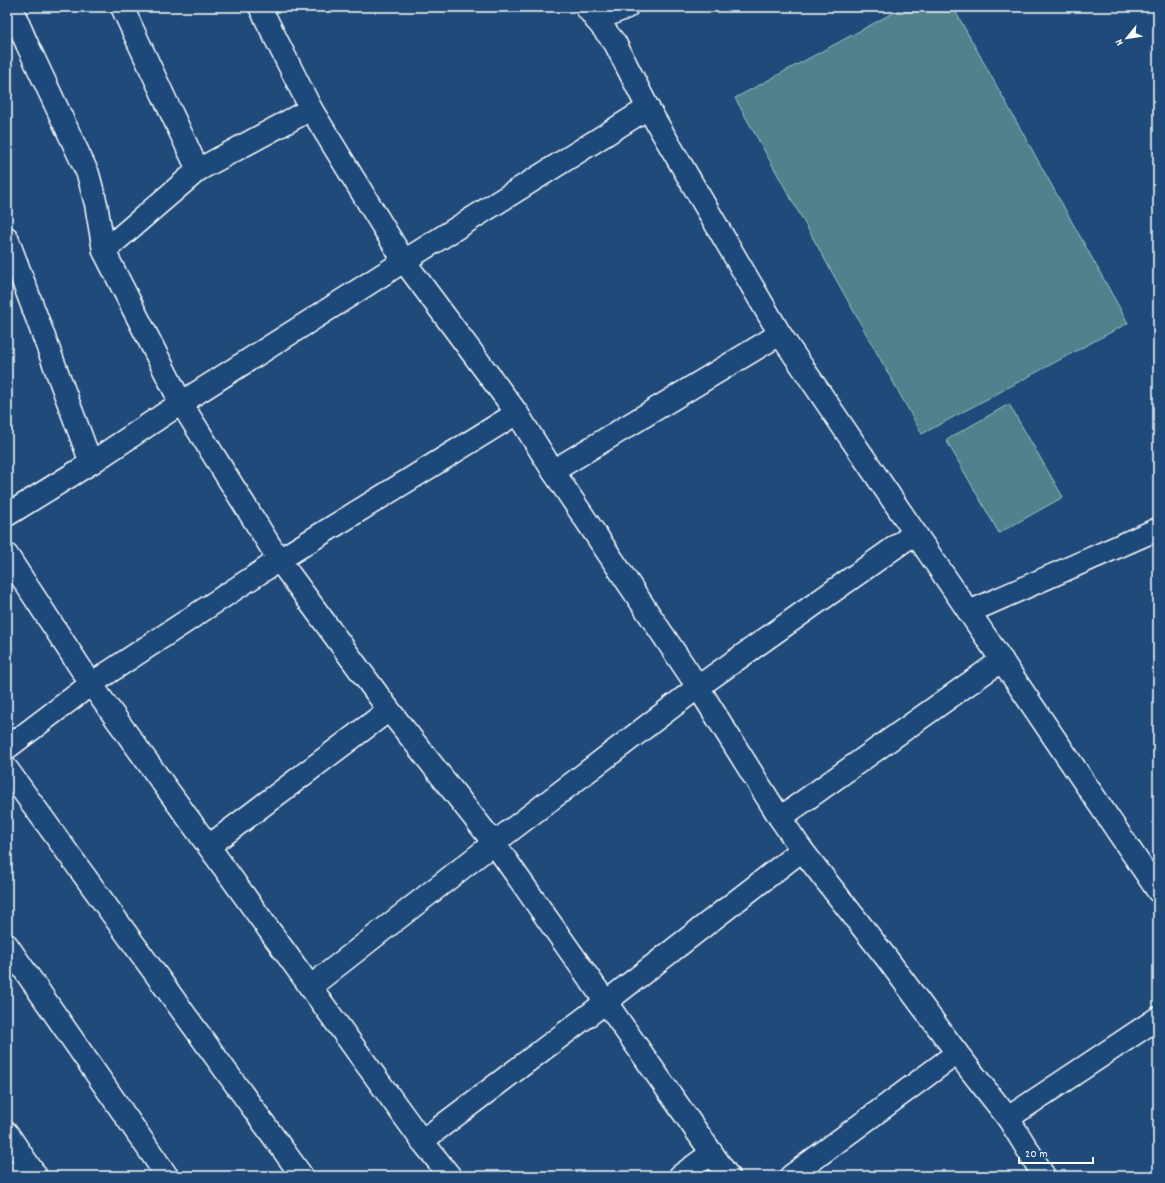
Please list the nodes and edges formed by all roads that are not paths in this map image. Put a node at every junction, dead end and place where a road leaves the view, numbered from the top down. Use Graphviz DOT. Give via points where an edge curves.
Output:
graph roads {
  1 [pos="11,7"];
  2 [pos="122,7"];
  3 [pos="260,7"];
  4 [pos="627,7"];
  5 [pos="591,14"];
  6 [pos="648,108"];
  7 [pos="311,109"];
  8 [pos="198,170"];
  9 [pos="7,238"];
  10 [pos="104,251"];
  11 [pos="404,261"];
  12 [pos="780,334"];
  13 [pos="181,404"];
  14 [pos="517,413"];
  15 [pos="91,463"];
  16 [pos="553,471"];
  17 [pos="7,514"];
  18 [pos="1158,529"];
  19 [pos="915,534"];
  20 [pos="7,555"];
  21 [pos="279,560"];
  22 [pos="969,612"];
  23 [pos="1002,660"];
  24 [pos="92,684"];
  25 [pos="698,687"];
  26 [pos="389,710"];
  27 [pos="7,748"];
  28 [pos="7,769"];
  29 [pos="780,818"];
  30 [pos="494,843"];
  31 [pos="209,846"];
  32 [pos="802,850"];
  33 [pos="1155,882"];
  34 [pos="7,945"];
  35 [pos="310,987"];
  36 [pos="606,1002"];
  37 [pos="1158,1018"];
  38 [pos="957,1053"];
  39 [pos="1008,1118"];
  40 [pos="7,1133"];
  41 [pos="422,1141"];
  42 [pos="712,1153"];
  43 [pos="7,1171"];
  44 [pos="16,1176"];
  45 [pos="36,1176"];
  46 [pos="167,1176"];
  47 [pos="302,1176"];
  48 [pos="450,1176"];
  49 [pos="680,1176"];
  50 [pos="728,1176"];
  51 [pos="791,1176"];
  52 [pos="1044,1176"];
  1 -- 10 [label="street" via="88,174"];
  2 -- 8 [label="street"];
  3 -- 7 [label="street"];
  4 -- 5 [label="street"];
  5 -- 6 [label="street" via="615,43"];
  6 -- 11 [label="street"];
  6 -- 12 [label="street"];
  7 -- 8 [label="street"];
  7 -- 11 [label="street"];
  8 -- 10 [label="street"];
  9 -- 15 [label="street"];
  10 -- 13 [label="street"];
  11 -- 13 [label="street"];
  11 -- 14 [label="street"];
  12 -- 16 [label="street"];
  12 -- 19 [label="street"];
  13 -- 15 [label="street"];
  13 -- 21 [label="street"];
  14 -- 16 [label="street"];
  14 -- 21 [label="street"];
  15 -- 17 [label="street"];
  16 -- 25 [label="street"];
  18 -- 22 [label="street"];
  19 -- 22 [label="street"];
  19 -- 25 [label="street"];
  20 -- 24 [label="street"];
  21 -- 24 [label="street"];
  21 -- 26 [label="street"];
  22 -- 23 [label="street"];
  23 -- 29 [label="street"];
  23 -- 33 [label="street"];
  24 -- 27 [label="street"];
  24 -- 31 [label="street"];
  25 -- 29 [label="street"];
  25 -- 30 [label="street"];
  26 -- 30 [label="street"];
  26 -- 31 [label="street"];
  28 -- 47 [label="street"];
  29 -- 32 [label="street"];
  30 -- 35 [label="street"];
  30 -- 36 [label="street"];
  31 -- 35 [label="street"];
  32 -- 36 [label="street"];
  32 -- 38 [label="street"];
  34 -- 46 [label="street"];
  35 -- 41 [label="street"];
  36 -- 41 [label="street"];
  36 -- 42 [label="street"];
  37 -- 39 [label="street"];
  38 -- 39 [label="street"];
  38 -- 51 [label="street"];
  39 -- 52 [label="street"];
  40 -- 45 [label="street"];
  41 -- 48 [label="street"];
  42 -- 49 [label="street"];
  42 -- 50 [label="street"];
  43 -- 44 [label="street"];
}
